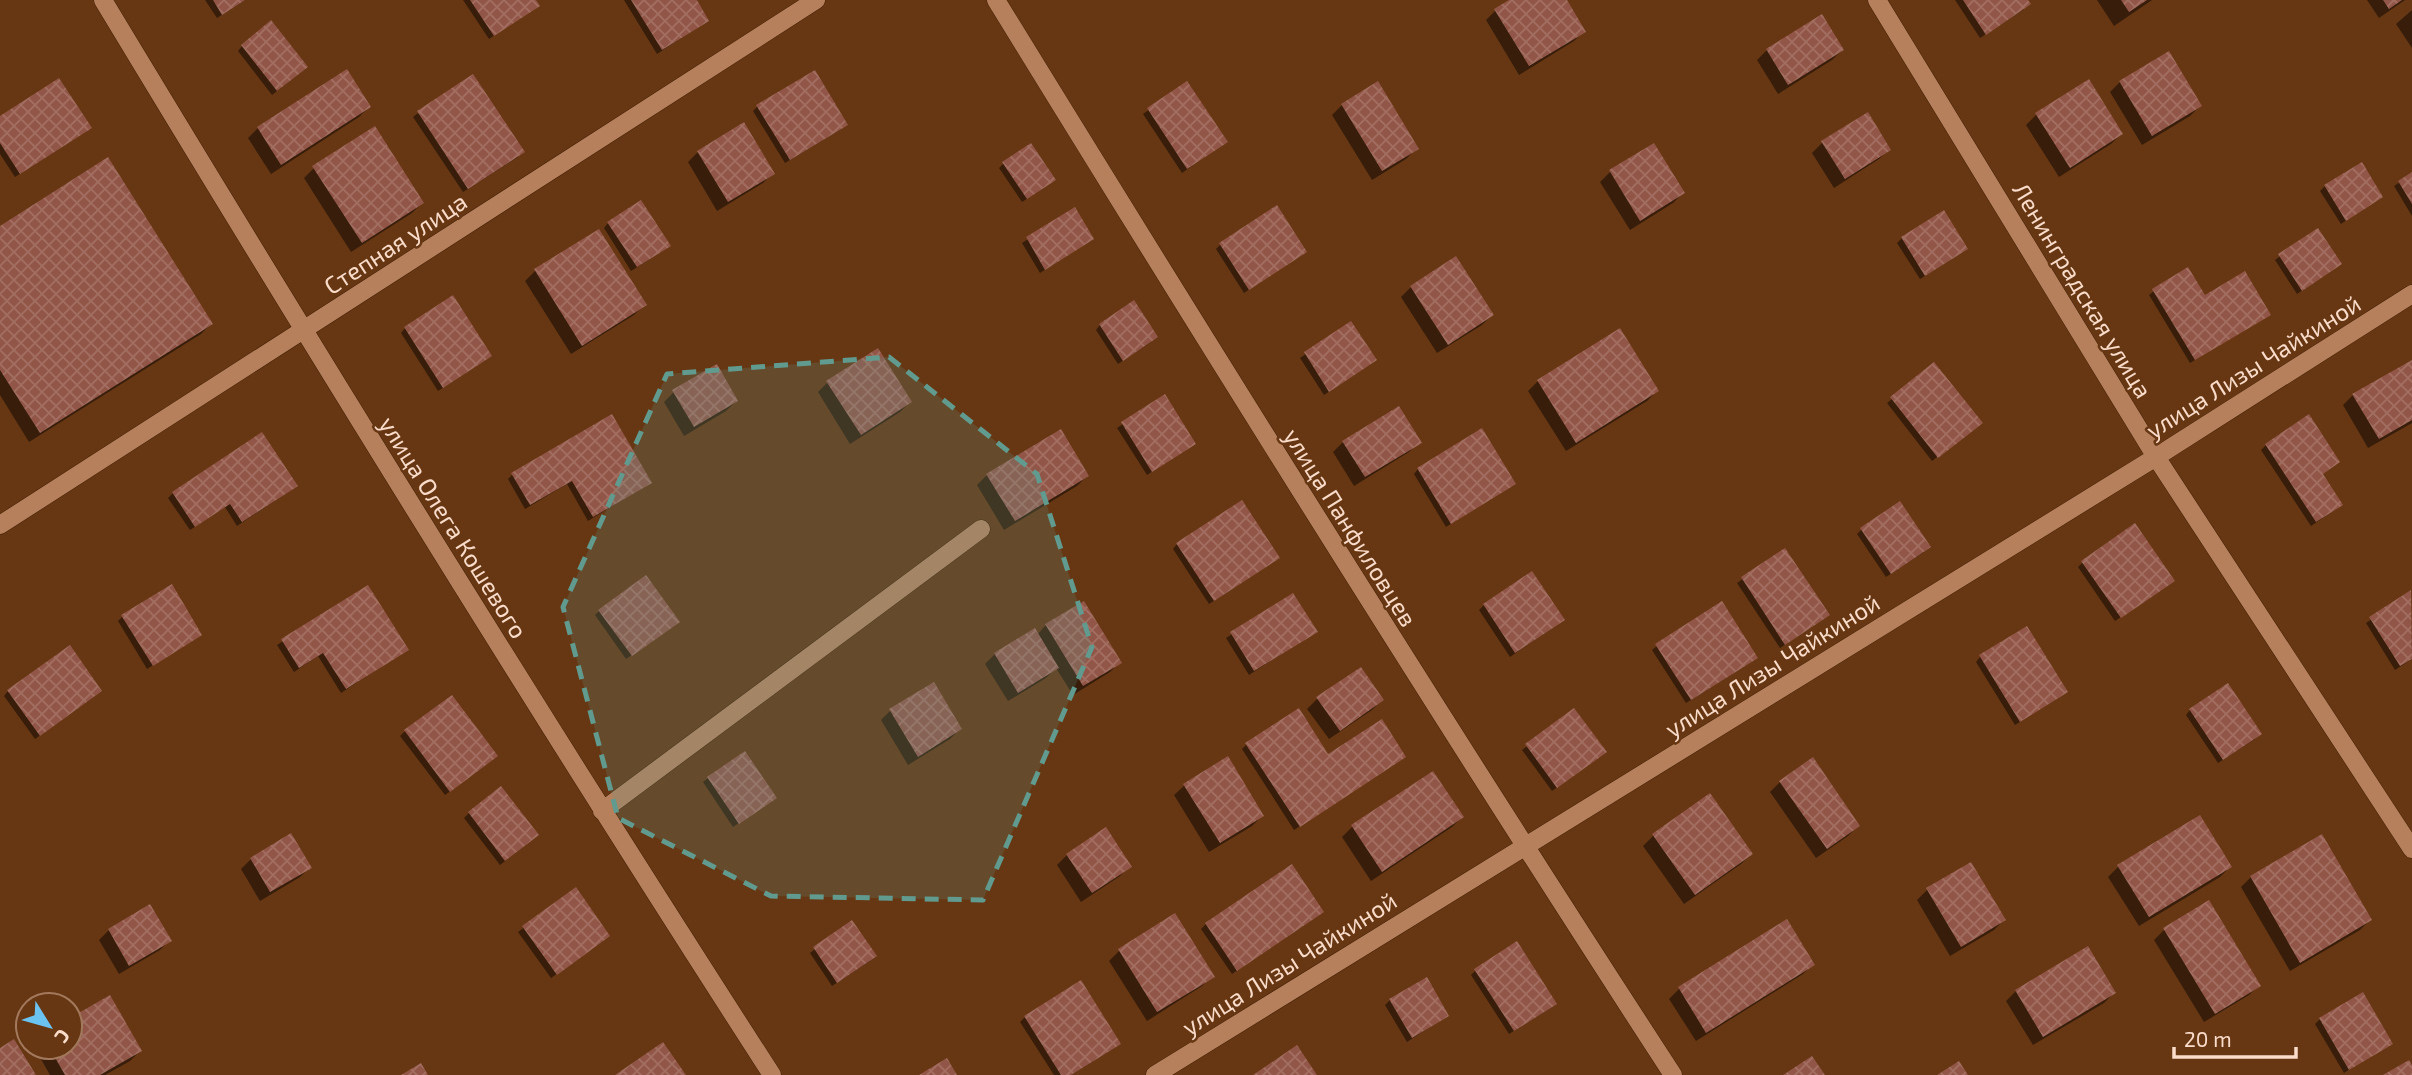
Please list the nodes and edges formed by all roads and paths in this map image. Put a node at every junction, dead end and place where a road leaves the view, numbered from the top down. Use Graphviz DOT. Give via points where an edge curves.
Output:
graph roads {
  1 [pos="103,0"];
  2 [pos="816,0"];
  3 [pos="996,0"];
  4 [pos="1877,0"];
  5 [pos="2412,294"];
  6 [pos="303,332"];
  7 [pos="2156,457"];
  8 [pos="0,526"];
  9 [pos="981,529"];
  10 [pos="602,811"];
  11 [pos="1524,847"];
  12 [pos="2412,849"];
  13 [pos="772,1075"];
  14 [pos="1155,1075"];
  15 [pos="1673,1075"];
  1 -- 6 [label="street, улица Олега Кошевого"];
  2 -- 6 [label="street, Степная улица"];
  3 -- 11 [label="street, улица Панфиловцев"];
  4 -- 7 [label="street, Ленинградская улица"];
  5 -- 7 [label="street, улица Лизы Чайкиной"];
  6 -- 8 [label="street, Степная улица"];
  6 -- 10 [label="street, улица Олега Кошевого"];
  7 -- 11 [label="street, улица Лизы Чайкиной"];
  7 -- 12 [label="street, Ленинградская улица"];
  9 -- 10 [label="street"];
  10 -- 13 [label="street, улица Олега Кошевого"];
  11 -- 14 [label="street, улица Лизы Чайкиной"];
  11 -- 15 [label="street, улица Панфиловцев"];
}
